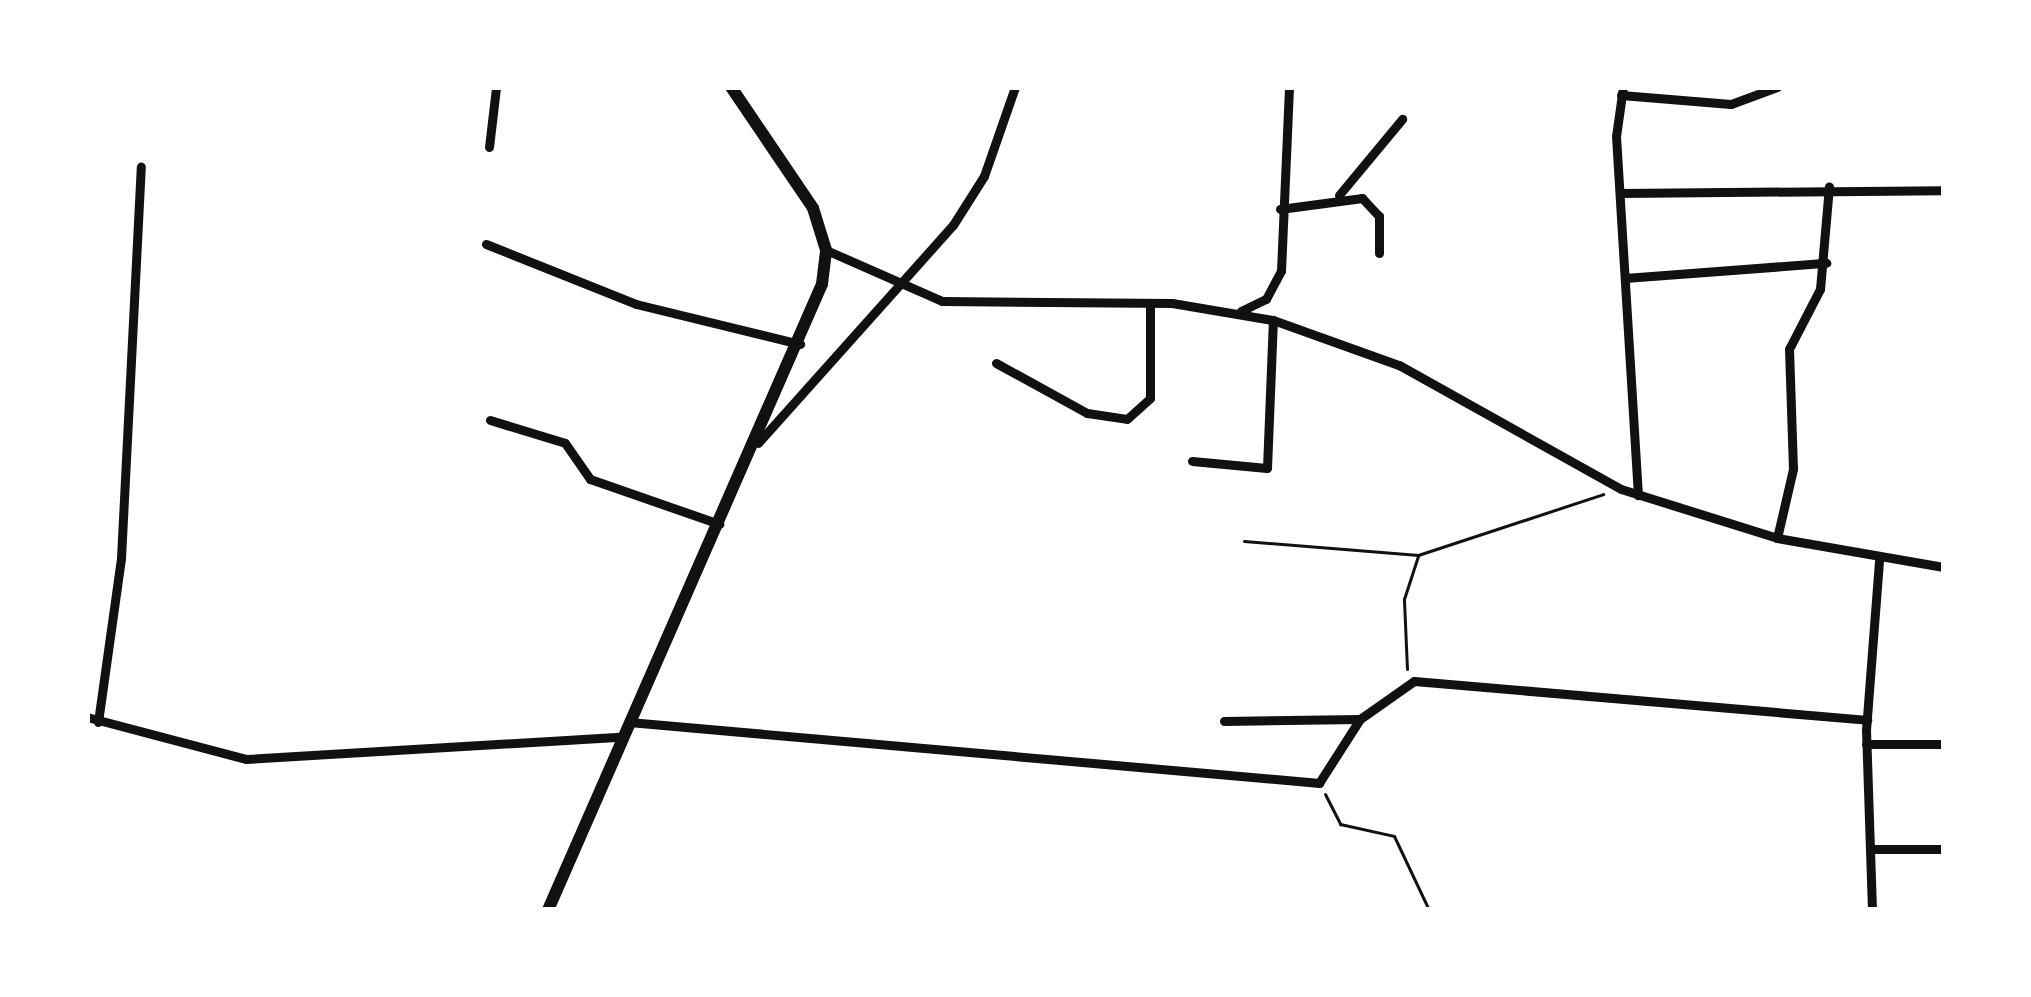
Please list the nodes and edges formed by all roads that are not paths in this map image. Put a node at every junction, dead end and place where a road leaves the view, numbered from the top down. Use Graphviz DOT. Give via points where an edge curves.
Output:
graph roads {
  1 [pos="496,87"];
  2 [pos="731,87"];
  3 [pos="1015,87"];
  4 [pos="1289,87"];
  5 [pos="1778,87"];
  6 [pos="1622,91"];
  7 [pos="1402,119"];
  8 [pos="489,147"];
  9 [pos="141,167"];
  10 [pos="1829,186"];
  11 [pos="1944,190"];
  12 [pos="1620,193"];
  13 [pos="1339,195"];
  14 [pos="1280,209"];
  15 [pos="487,244"];
  16 [pos="826,250"];
  17 [pos="1379,253"];
  18 [pos="1826,263"];
  19 [pos="1625,278"];
  20 [pos="894,286"];
  21 [pos="1150,303"];
  22 [pos="1241,311"];
  23 [pos="1273,320"];
  24 [pos="801,344"];
  25 [pos="997,363"];
  26 [pos="490,420"];
  27 [pos="758,443"];
  28 [pos="1192,461"];
  29 [pos="1638,495"];
  30 [pos="719,524"];
  31 [pos="1777,538"];
  32 [pos="1879,560"];
  33 [pos="1944,567"];
  34 [pos="1360,719"];
  35 [pos="92,720"];
  36 [pos="1867,720"];
  37 [pos="1224,721"];
  38 [pos="629,722"];
  39 [pos="620,737"];
  40 [pos="1866,744"];
  41 [pos="1944,744"];
  42 [pos="1870,849"];
  43 [pos="1944,849"];
  44 [pos="548,910"];
  45 [pos="1872,910"];
  1 -- 8 [label="street"];
  2 -- 16 [label="street" via="794,175"];
  3 -- 20 [label="street" via="968,203"];
  4 -- 14 [label="street"];
  5 -- 6 [label="street" via="1731,104"];
  6 -- 12 [label="street"];
  7 -- 13 [label="street"];
  9 -- 35 [label="street" via="121,558"];
  10 -- 11 [label="street"];
  10 -- 12 [label="street"];
  10 -- 18 [label="street"];
  12 -- 19 [label="street"];
  13 -- 14 [label="street"];
  13 -- 17 [label="street" via="1373,205"];
  14 -- 22 [label="street" via="1276,287"];
  15 -- 24 [label="street" via="636,304"];
  16 -- 20 [label="street"];
  16 -- 24 [label="street"];
  18 -- 19 [label="street"];
  18 -- 31 [label="street" via="1789,349 1792,469"];
  19 -- 29 [label="street"];
  20 -- 21 [label="street" via="942,301"];
  20 -- 27 [label="street"];
  21 -- 22 [label="street"];
  21 -- 25 [label="street" via="1150,398 1127,418 1087,413"];
  22 -- 23 [label="street"];
  23 -- 28 [label="street" via="1267,468"];
  23 -- 29 [label="street" via="1399,365"];
  24 -- 27 [label="street"];
  26 -- 30 [label="street" via="565,443 590,479"];
  27 -- 30 [label="street"];
  29 -- 31 [label="street"];
  30 -- 38 [label="street"];
  31 -- 32 [label="street"];
  32 -- 33 [label="street"];
  32 -- 36 [label="street"];
  34 -- 36 [label="street" via="1403,682"];
  34 -- 37 [label="street"];
  34 -- 38 [label="street" via="1319,783"];
  35 -- 39 [label="street" via="246,759"];
  36 -- 40 [label="street"];
  38 -- 39 [label="street"];
  39 -- 44 [label="street"];
  40 -- 41 [label="street"];
  40 -- 42 [label="street"];
  42 -- 43 [label="street"];
  42 -- 45 [label="street"];
}
